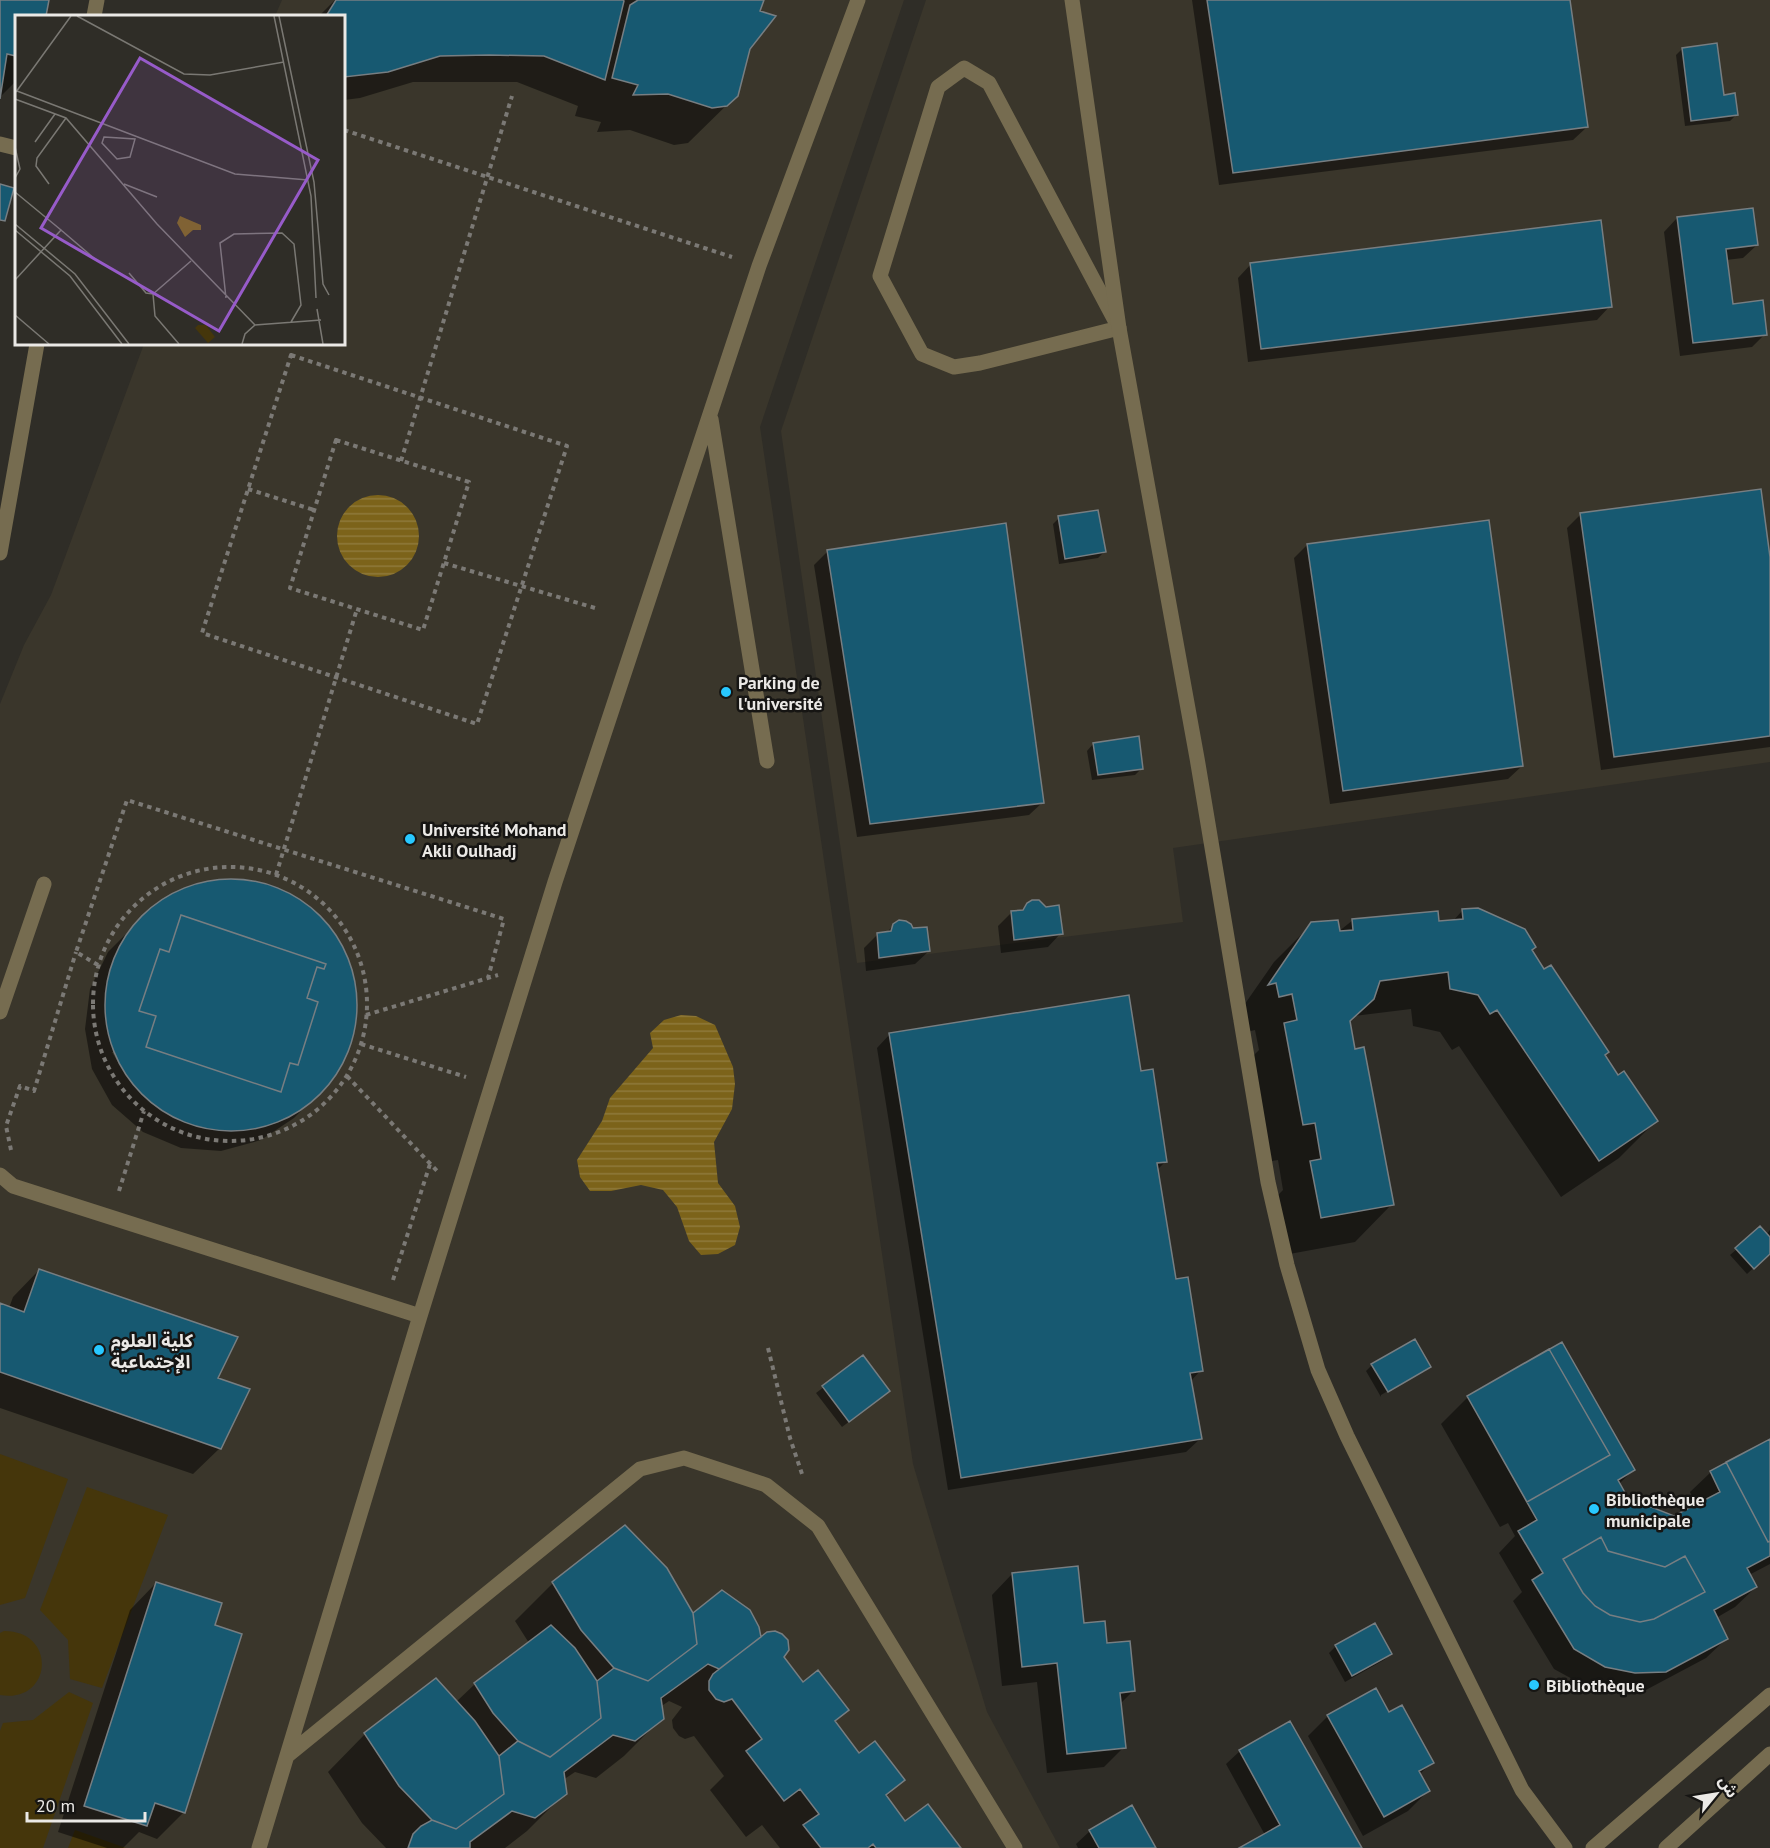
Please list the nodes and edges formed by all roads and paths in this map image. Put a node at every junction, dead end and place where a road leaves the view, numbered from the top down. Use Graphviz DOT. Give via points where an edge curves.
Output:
graph roads {
  1 [pos="97,0"];
  2 [pos="858,0"];
  3 [pos="1072,0"];
  4 [pos="94,15"];
  5 [pos="512,96"];
  6 [pos="345,130"];
  7 [pos="0,144"];
  8 [pos="15,148"];
  9 [pos="487,175"];
  10 [pos="759,266"];
  11 [pos="1119,328"];
  12 [pos="37,345"];
  13 [pos="420,398"];
  14 [pos="711,416"];
  15 [pos="401,461"];
  16 [pos="248,489"];
  17 [pos="314,510"];
  18 [pos="0,553"];
  19 [pos="444,562"];
  20 [pos="522,586"];
  21 [pos="595,608"];
  22 [pos="357,609"];
  23 [pos="336,678"];
  24 [pos="767,761"];
  25 [pos="285,849"];
  26 [pos="276,876"];
  27 [pos="44,884"];
  28 [pos="76,952"];
  29 [pos="99,965"];
  30 [pos="530,965"];
  31 [pos="488,978"];
  32 [pos="0,1012"];
  33 [pos="366,1015"];
  34 [pos="361,1044"];
  35 [pos="347,1076"];
  36 [pos="492,1085"];
  37 [pos="144,1111"];
  38 [pos="15,1155"];
  39 [pos="430,1164"];
  40 [pos="0,1175"];
  41 [pos="458,1193"];
  42 [pos="110,1218"];
  43 [pos="391,1285"];
  44 [pos="420,1316"];
  45 [pos="768,1348"];
  46 [pos="818,1526"];
  47 [pos="1770,1695"];
  48 [pos="1770,1755"];
  49 [pos="287,1756"];
  50 [pos="259,1848"];
  51 [pos="1015,1848"];
  52 [pos="1565,1848"];
  53 [pos="1593,1848"];
  54 [pos="1666,1848"];
  1 -- 4 [label="street"];
  2 -- 10 [label="street"];
  3 -- 11 [label="street"];
  5 -- 9 [label="path"];
  6 -- 9 [label="path"];
  7 -- 8 [label="street"];
  9 -- 10 [label="path"];
  9 -- 13 [label="path"];
  10 -- 14 [label="street"];
  11 -- 11 [label="street" via="954,367 922,354 880,276 938,87 963,68 988,83"];
  11 -- 52 [label="street" via="1268,1182 1287,1265 1318,1370 1347,1436 1522,1790"];
  12 -- 18 [label="street"];
  13 -- 15 [label="path"];
  13 -- 16 [label="path" via="291,356"];
  13 -- 20 [label="path" via="567,446"];
  14 -- 24 [label="street"];
  14 -- 30 [label="street"];
  15 -- 17 [label="path" via="336,440"];
  15 -- 19 [label="path" via="469,482"];
  16 -- 17 [label="path"];
  16 -- 23 [label="path" via="201,633"];
  17 -- 22 [label="path" via="290,588"];
  19 -- 20 [label="path"];
  19 -- 22 [label="path" via="423,630"];
  20 -- 21 [label="path"];
  20 -- 23 [label="path" via="477,724"];
  22 -- 23 [label="path"];
  23 -- 25 [label="path"];
  25 -- 26 [label="path"];
  25 -- 28 [label="path" via="127,800"];
  25 -- 31 [label="path" via="504,919"];
  26 -- 29 [label="path" via="245,868 213,868 182,875 154,890 130,910 111,936"];
  26 -- 33 [label="path" via="303,888 345,930 365,985"];
  27 -- 32 [label="street"];
  28 -- 29 [label="path"];
  28 -- 38 [label="path" via="34,1091 20,1086 6,1126"];
  29 -- 37 [label="path" via="93,997 95,1029 105,1060 121,1088"];
  30 -- 31 [label="path"];
  30 -- 36 [label="street"];
  31 -- 33 [label="path"];
  33 -- 34 [label="path"];
  34 -- 35 [label="path"];
  34 -- 36 [label="path"];
  35 -- 37 [label="path" via="327,1102 300,1122 270,1136 237,1141 204,1139 172,1129"];
  35 -- 39 [label="path"];
  36 -- 41 [label="street"];
  37 -- 42 [label="path"];
  39 -- 41 [label="path"];
  39 -- 43 [label="path"];
  40 -- 42 [label="street" via="13,1186"];
  41 -- 44 [label="street"];
  42 -- 44 [label="street"];
  44 -- 49 [label="street"];
  45 -- 46 [label="path" via="790,1438"];
  46 -- 49 [label="street" via="766,1485 684,1458 640,1470"];
  46 -- 51 [label="street"];
  47 -- 53 [label="street"];
  48 -- 54 [label="street"];
  49 -- 50 [label="street"];
}
